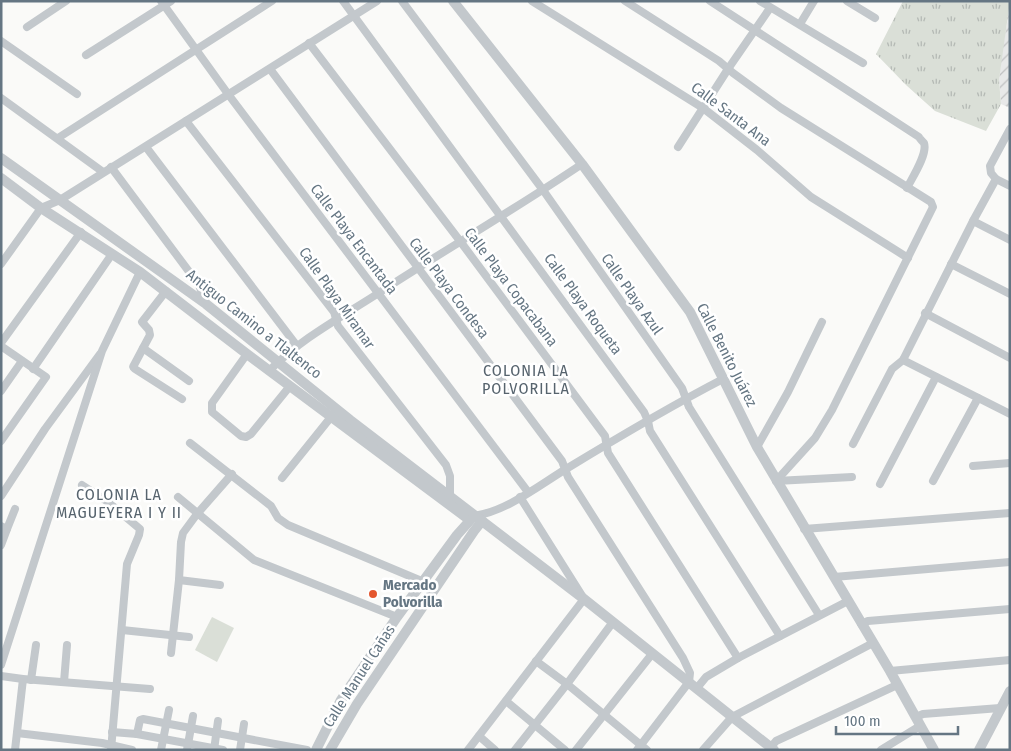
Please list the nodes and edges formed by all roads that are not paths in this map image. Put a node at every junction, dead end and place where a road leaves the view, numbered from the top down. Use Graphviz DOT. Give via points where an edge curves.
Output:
graph roads {
  1 [pos="66,1"];
  2 [pos="272,1"];
  3 [pos="343,1"];
  4 [pos="377,1"];
  5 [pos="402,1"];
  6 [pos="453,1"];
  7 [pos="532,1"];
  8 [pos="625,1"];
  9 [pos="710,1"];
  10 [pos="760,1"];
  11 [pos="814,1"];
  12 [pos="847,1"];
  13 [pos="166,3"];
  14 [pos="770,8"];
  15 [pos="354,16"];
  16 [pos="874,18"];
  17 [pos="800,24"];
  18 [pos="27,27"];
  19 [pos="754,30"];
  20 [pos="1,41"];
  21 [pos="309,43"];
  22 [pos="194,50"];
  23 [pos="86,54"];
  24 [pos="863,63"];
  25 [pos="270,69"];
  26 [pos="728,69"];
  27 [pos="77,94"];
  28 [pos="228,94"];
  29 [pos="1,98"];
  30 [pos="703,108"];
  31 [pos="186,121"];
  32 [pos="1010,130"];
  33 [pos="58,138"];
  34 [pos="146,147"];
  35 [pos="678,147"];
  36 [pos="1,158"];
  37 [pos="582,164"];
  38 [pos="111,167"];
  39 [pos="103,172"];
  40 [pos="996,179"];
  41 [pos="2,181"];
  42 [pos="1010,186"];
  43 [pos="907,188"];
  44 [pos="543,190"];
  45 [pos="60,200"];
  46 [pos="41,208"];
  47 [pos="502,216"];
  48 [pos="973,221"];
  49 [pos="81,232"];
  50 [pos="1010,240"];
  51 [pos="460,241"];
  52 [pos="112,254"];
  53 [pos="908,258"];
  54 [pos="1,264"];
  55 [pos="951,264"];
  56 [pos="416,268"];
  57 [pos="140,272"];
  58 [pos="166,290"];
  59 [pos="378,293"];
  60 [pos="1010,294"];
  61 [pos="206,304"];
  62 [pos="925,313"];
  63 [pos="336,319"];
  64 [pos="822,322"];
  65 [pos="1,345"];
  66 [pos="297,346"];
  67 [pos="143,348"];
  68 [pos="102,351"];
  69 [pos="247,354"];
  70 [pos="1010,358"];
  71 [pos="903,360"];
  72 [pos="22,361"];
  73 [pos="278,362"];
  74 [pos="33,369"];
  75 [pos="269,371"];
  76 [pos="936,377"];
  77 [pos="723,379"];
  78 [pos="189,381"];
  79 [pos="290,386"];
  80 [pos="1,391"];
  81 [pos="978,398"];
  82 [pos="182,399"];
  83 [pos="685,399"];
  84 [pos="1010,414"];
  85 [pos="331,417"];
  86 [pos="648,421"];
  87 [pos="348,424"];
  88 [pos="1,441"];
  89 [pos="190,443"];
  90 [pos="607,444"];
  91 [pos="853,444"];
  92 [pos="757,447"];
  93 [pos="1010,463"];
  94 [pos="973,466"];
  95 [pos="408,469"];
  96 [pos="566,469"];
  97 [pos="232,474"];
  98 [pos="852,477"];
  99 [pos="282,478"];
  100 [pos="776,481"];
  101 [pos="933,481"];
  102 [pos="880,484"];
  103 [pos="82,485"];
  104 [pos="528,492"];
  105 [pos="1,496"];
  106 [pos="450,496"];
  107 [pos="520,497"];
  108 [pos="178,498"];
  109 [pos="15,509"];
  110 [pos="1010,512"];
  111 [pos="197,514"];
  112 [pos="479,519"];
  113 [pos="4,528"];
  114 [pos="804,529"];
  115 [pos="1,545"];
  116 [pos="1010,562"];
  117 [pos="834,577"];
  118 [pos="179,580"];
  119 [pos="424,582"];
  120 [pos="220,585"];
  121 [pos="584,600"];
  122 [pos="848,601"];
  123 [pos="1010,609"];
  124 [pos="819,615"];
  125 [pos="397,617"];
  126 [pos="613,622"];
  127 [pos="861,624"];
  128 [pos="122,630"];
  129 [pos="174,634"];
  130 [pos="780,636"];
  131 [pos="189,637"];
  132 [pos="872,642"];
  133 [pos="67,645"];
  134 [pos="36,646"];
  135 [pos="171,653"];
  136 [pos="652,654"];
  137 [pos="738,658"];
  138 [pos="1010,660"];
  139 [pos="536,661"];
  140 [pos="1,665"];
  141 [pos="890,671"];
  142 [pos="1,676"];
  143 [pos="27,680"];
  144 [pos="64,682"];
  145 [pos="567,684"];
  146 [pos="693,685"];
  147 [pos="898,685"];
  148 [pos="116,686"];
  149 [pos="150,688"];
  150 [pos="1010,691"];
  151 [pos="506,701"];
  152 [pos="1005,704"];
  153 [pos="169,710"];
  154 [pos="603,715"];
  155 [pos="193,716"];
  156 [pos="732,717"];
  157 [pos="218,721"];
  158 [pos="168,722"];
  159 [pos="918,722"];
  160 [pos="244,724"];
  161 [pos="535,724"];
  162 [pos="191,728"];
  163 [pos="112,732"];
  164 [pos="216,732"];
  165 [pos="17,733"];
  166 [pos="137,734"];
  167 [pos="479,736"];
  168 [pos="242,737"];
  169 [pos="164,739"];
  170 [pos="111,747"];
  171 [pos="188,747"];
  172 [pos="642,748"];
  173 [pos="772,748"];
  174 [pos="214,749"];
  175 [pos="981,749"];
  176 [pos="15,750"];
  177 [pos="132,750"];
  178 [pos="161,750"];
  179 [pos="223,750"];
  180 [pos="240,750"];
  181 [pos="307,750"];
  182 [pos="316,750"];
  183 [pos="330,750"];
  184 [pos="468,750"];
  185 [pos="495,750"];
  186 [pos="515,750"];
  187 [pos="565,750"];
  188 [pos="576,750"];
  189 [pos="703,750"];
  190 [pos="881,750"];
  191 [pos="934,750"];
  1 -- 18 [label="street"];
  2 -- 22 [label="street"];
  3 -- 15 [label="street, Calle Playa Roqueta"];
  4 -- 15 [label="street"];
  5 -- 44 [label="street, Calle Playa Azul"];
  6 -- 37 [label="street, Calle Benito Juárez"];
  7 -- 30 [label="street, Calle Santa Ana"];
  8 -- 26 [label="street"];
  9 -- 19 [label="street"];
  10 -- 14 [label="street"];
  11 -- 17 [label="street"];
  12 -- 16 [label="street"];
  13 -- 22 [label="street, Calle Playa Encantada"];
  13 -- 23 [label="street"];
  14 -- 17 [label="street"];
  14 -- 19 [label="street"];
  15 -- 21 [label="street"];
  15 -- 47 [label="street, Calle Playa Roqueta"];
  17 -- 24 [label="street"];
  19 -- 26 [label="street"];
  19 -- 43 [label="street" via="919,137 924,143 924,150"];
  20 -- 27 [label="street"];
  21 -- 25 [label="street"];
  21 -- 51 [label="street, Calle Playa Copacabana"];
  22 -- 28 [label="street, Calle Playa Encantada"];
  22 -- 33 [label="street"];
  25 -- 28 [label="street"];
  25 -- 56 [label="street, Calle Playa Condesa"];
  26 -- 30 [label="street"];
  26 -- 43 [label="street" via="781,108"];
  28 -- 31 [label="street"];
  28 -- 59 [label="street, Calle Playa Encantada"];
  29 -- 33 [label="street"];
  30 -- 35 [label="street"];
  30 -- 53 [label="street, Calle Santa Ana" via="811,198"];
  31 -- 34 [label="street"];
  31 -- 63 [label="street, Calle Playa Miramar" via="334,312"];
  32 -- 40 [label="street" via="990,166"];
  33 -- 39 [label="street"];
  34 -- 38 [label="street"];
  34 -- 66 [label="street"];
  36 -- 45 [label="street, Antiguo Camino a Tlaltenco"];
  37 -- 44 [label="street"];
  37 -- 77 [label="street, Calle Benito Juárez" via="690,312"];
  38 -- 39 [label="street"];
  38 -- 61 [label="street" via="199,285"];
  39 -- 45 [label="street"];
  40 -- 42 [label="street"];
  40 -- 48 [label="street"];
  41 -- 46 [label="street"];
  43 -- 53 [label="street" via="934,207"];
  44 -- 47 [label="street"];
  44 -- 83 [label="street, Calle Playa Azul" via="682,388"];
  45 -- 46 [label="street"];
  45 -- 61 [label="street, Antiguo Camino a Tlaltenco"];
  46 -- 49 [label="street"];
  46 -- 54 [label="street"];
  47 -- 51 [label="street"];
  47 -- 86 [label="street, Calle Playa Roqueta"];
  48 -- 50 [label="street"];
  48 -- 55 [label="street"];
  49 -- 52 [label="street"];
  49 -- 65 [label="street"];
  51 -- 56 [label="street"];
  51 -- 90 [label="street, Calle Playa Copacabana" via="605,436"];
  52 -- 57 [label="street"];
  52 -- 74 [label="street"];
  53 -- 100 [label="street" via="832,410 815,438"];
  55 -- 60 [label="street"];
  55 -- 62 [label="street"];
  56 -- 59 [label="street"];
  56 -- 96 [label="street, Calle Playa Condesa"];
  57 -- 58 [label="street"];
  57 -- 68 [label="street"];
  58 -- 67 [label="street" via="142,322 150,332"];
  58 -- 69 [label="street"];
  59 -- 63 [label="street"];
  59 -- 104 [label="street, Calle Playa Encantada"];
  61 -- 73 [label="street, Antiguo Camino a Tlaltenco"];
  62 -- 70 [label="street"];
  62 -- 71 [label="street"];
  63 -- 66 [label="street"];
  63 -- 106 [label="street, Calle Playa Miramar" via="338,326 446,465 450,476"];
  64 -- 92 [label="street"];
  65 -- 72 [label="street"];
  66 -- 73 [label="street"];
  67 -- 78 [label="street"];
  67 -- 82 [label="street" via="134,365 135,370"];
  68 -- 105 [label="street"];
  68 -- 140 [label="street"];
  69 -- 75 [label="street"];
  69 -- 79 [label="street" via="211,407 212,412 241,436 251,434"];
  71 -- 76 [label="street"];
  71 -- 91 [label="street" via="892,369"];
  72 -- 74 [label="street"];
  72 -- 80 [label="street"];
  73 -- 75 [label="street"];
  73 -- 87 [label="street, Antiguo Camino a Tlaltenco"];
  74 -- 88 [label="street" via="46,377"];
  75 -- 79 [label="street"];
  76 -- 81 [label="street"];
  76 -- 102 [label="street"];
  77 -- 83 [label="street"];
  77 -- 92 [label="street, Calle Benito Juárez"];
  79 -- 85 [label="street"];
  81 -- 84 [label="street"];
  81 -- 101 [label="street"];
  83 -- 86 [label="street"];
  83 -- 124 [label="street, Calle Playa Azul"];
  85 -- 87 [label="street"];
  85 -- 99 [label="street"];
  86 -- 90 [label="street"];
  86 -- 130 [label="street, Calle Playa Roqueta" via="650,431"];
  87 -- 95 [label="street, Antiguo Camino a Tlaltenco"];
  89 -- 97 [label="street"];
  90 -- 96 [label="street"];
  90 -- 137 [label="street, Calle Playa Copacabana" via="608,453"];
  92 -- 100 [label="street, Calle Benito Juárez"];
  93 -- 94 [label="street"];
  95 -- 106 [label="street, Antiguo Camino a Tlaltenco"];
  95 -- 112 [label="street"];
  96 -- 104 [label="street"];
  96 -- 146 [label="street, Calle Playa Condesa" via="568,477 684,658"];
  97 -- 111 [label="street"];
  97 -- 119 [label="street" via="271,506 278,518 288,525"];
  98 -- 100 [label="street"];
  100 -- 114 [label="street, Calle Benito Juárez"];
  103 -- 128 [label="street" via="108,502 140,530 127,564"];
  104 -- 107 [label="street"];
  106 -- 112 [label="street, Antiguo Camino a Tlaltenco"];
  107 -- 112 [label="street"];
  107 -- 121 [label="street"];
  108 -- 111 [label="street"];
  109 -- 113 [label="street"];
  110 -- 114 [label="street"];
  111 -- 118 [label="street" via="183,534"];
  111 -- 125 [label="street" via="254,560"];
  112 -- 119 [label="street, Calle Manuel Cañas"];
  112 -- 121 [label="street"];
  112 -- 183 [label="street, Calle Manuel Cañas"];
  113 -- 115 [label="street"];
  114 -- 117 [label="street, Calle Benito Juárez"];
  116 -- 117 [label="street"];
  117 -- 122 [label="street, Calle Benito Juárez"];
  118 -- 120 [label="street"];
  118 -- 129 [label="street"];
  119 -- 125 [label="street, Calle Manuel Cañas"];
  121 -- 126 [label="street"];
  121 -- 139 [label="street"];
  122 -- 124 [label="street"];
  122 -- 127 [label="street, Calle Benito Juárez"];
  123 -- 127 [label="street"];
  124 -- 130 [label="street"];
  125 -- 182 [label="street, Calle Manuel Cañas" via="341,700"];
  126 -- 136 [label="street"];
  126 -- 145 [label="street"];
  127 -- 132 [label="street, Calle Benito Juárez"];
  128 -- 129 [label="street"];
  128 -- 148 [label="street"];
  129 -- 131 [label="street"];
  129 -- 135 [label="street"];
  130 -- 137 [label="street"];
  132 -- 141 [label="street, Calle Benito Juárez"];
  132 -- 156 [label="street"];
  133 -- 144 [label="street"];
  134 -- 143 [label="street"];
  136 -- 146 [label="street"];
  136 -- 154 [label="street"];
  137 -- 146 [label="street"];
  138 -- 141 [label="street"];
  139 -- 145 [label="street"];
  139 -- 151 [label="street"];
  141 -- 147 [label="street, Calle Benito Juárez"];
  142 -- 143 [label="street"];
  143 -- 144 [label="street"];
  143 -- 165 [label="street"];
  144 -- 148 [label="street"];
  145 -- 154 [label="street"];
  145 -- 161 [label="street"];
  146 -- 156 [label="street"];
  146 -- 172 [label="street"];
  147 -- 159 [label="street, Calle Benito Juárez"];
  147 -- 173 [label="street" via="776,741"];
  148 -- 149 [label="street"];
  148 -- 163 [label="street"];
  150 -- 152 [label="street"];
  151 -- 161 [label="street"];
  151 -- 167 [label="street"];
  152 -- 159 [label="street" via="923,714"];
  152 -- 175 [label="street"];
  153 -- 158 [label="street"];
  154 -- 172 [label="street"];
  154 -- 188 [label="street"];
  155 -- 162 [label="street"];
  156 -- 173 [label="street"];
  156 -- 189 [label="street"];
  157 -- 164 [label="street"];
  158 -- 162 [label="street"];
  158 -- 166 [label="street" via="142,719"];
  158 -- 169 [label="street"];
  159 -- 190 [label="street"];
  159 -- 191 [label="street, Calle Benito Juárez"];
  160 -- 168 [label="street"];
  161 -- 186 [label="street"];
  161 -- 187 [label="street"];
  162 -- 164 [label="street"];
  162 -- 171 [label="street"];
  163 -- 166 [label="street"];
  163 -- 170 [label="street"];
  164 -- 168 [label="street"];
  164 -- 174 [label="street"];
  165 -- 170 [label="street" via="102,743"];
  165 -- 176 [label="street"];
  166 -- 169 [label="street"];
  167 -- 184 [label="street"];
  167 -- 185 [label="street"];
  168 -- 180 [label="street"];
  168 -- 181 [label="street"];
  169 -- 171 [label="street"];
  169 -- 178 [label="street"];
  170 -- 177 [label="street"];
  171 -- 174 [label="street"];
  174 -- 179 [label="street"];
}
